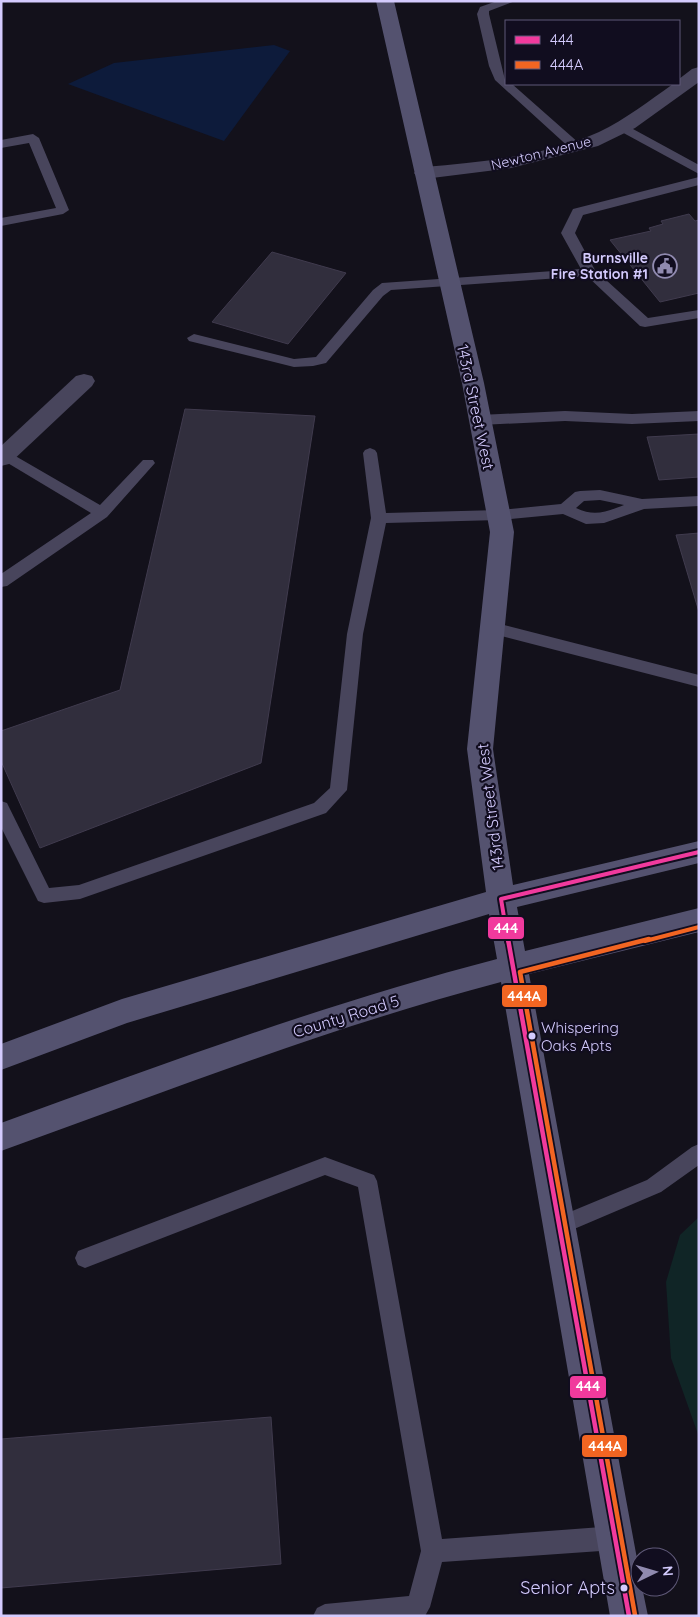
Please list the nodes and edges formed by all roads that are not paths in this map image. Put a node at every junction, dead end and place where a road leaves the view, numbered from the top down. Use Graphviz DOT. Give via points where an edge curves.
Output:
graph roads {
  1 [pos="385,1"];
  2 [pos="510,1"];
  3 [pos="699,74"];
  4 [pos="505,83"];
  5 [pos="508,85"];
  6 [pos="622,127"];
  7 [pos="1,144"];
  8 [pos="576,147"];
  9 [pos="699,170"];
  10 [pos="424,173"];
  11 [pos="699,181"];
  12 [pos="1,222"];
  13 [pos="590,272"];
  14 [pos="449,283"];
  15 [pos="699,314"];
  16 [pos="194,338"];
  17 [pos="84,381"];
  18 [pos="699,416"];
  19 [pos="480,420"];
  20 [pos="370,453"];
  21 [pos="3,457"];
  22 [pos="148,463"];
  23 [pos="699,501"];
  24 [pos="642,504"];
  25 [pos="565,510"];
  26 [pos="102,514"];
  27 [pos="499,515"];
  28 [pos="379,518"];
  29 [pos="1,582"];
  30 [pos="492,628"];
  31 [pos="699,681"];
  32 [pos="1,808"];
  33 [pos="699,852"];
  34 [pos="501,899"];
  35 [pos="699,920"];
  36 [pos="513,967"];
  37 [pos="1,1057"];
  38 [pos="1,1137"];
  39 [pos="699,1154"];
  40 [pos="560,1226"];
  41 [pos="85,1258"];
  42 [pos="615,1538"];
  43 [pos="433,1551"];
  44 [pos="325,1616"];
  45 [pos="629,1616"];
  1 -- 10 [label="street, 143rd Street West"];
  2 -- 4 [label="lane" via="484,9 483,14 495,66"];
  3 -- 6 [label="street, Newton Avenue"];
  5 -- 8 [label="lane"];
  6 -- 8 [label="street, Newton Avenue"];
  6 -- 9 [label="lane"];
  7 -- 12 [label="lane" via="33,138 64,210"];
  8 -- 10 [label="street, Newton Avenue" via="513,163"];
  10 -- 14 [label="street, 143rd Street West"];
  11 -- 13 [label="lane" via="578,212 568,233"];
  13 -- 14 [label="lane"];
  13 -- 15 [label="lane" via="646,323"];
  14 -- 16 [label="lane" via="382,289 326,355 313,362 294,363"];
  14 -- 19 [label="street, 143rd Street West"];
  17 -- 21 [label="street"];
  18 -- 19 [label="lane"];
  19 -- 27 [label="street, 143rd Street West"];
  20 -- 28 [label="lane"];
  21 -- 26 [label="lane"];
  22 -- 26 [label="lane"];
  23 -- 24 [label="lane"];
  24 -- 25 [label="lane" via="604,518 586,518"];
  24 -- 25 [label="lane" via="600,495 580,496"];
  25 -- 27 [label="lane"];
  26 -- 29 [label="lane"];
  27 -- 28 [label="lane"];
  27 -- 30 [label="street, 143rd Street West" via="502,532"];
  28 -- 32 [label="lane" via="355,634 338,790 320,808 80,892 44,896"];
  30 -- 31 [label="lane"];
  30 -- 34 [label="street, 143rd Street West" via="480,749"];
  33 -- 34 [label="street"];
  34 -- 36 [label="street, 143rd Street West"];
  34 -- 37 [label="street" via="122,1012"];
  35 -- 36 [label="street, County Road 5"];
  36 -- 38 [label="street, County Road 5" via="334,1018 153,1080"];
  36 -- 40 [label="street, 143rd Street West"];
  39 -- 40 [label="lane" via="654,1186"];
  40 -- 42 [label="street, 143rd Street West"];
  41 -- 43 [label="lane" via="324,1166 367,1181"];
  42 -- 43 [label="lane"];
  42 -- 45 [label="street, 143rd Street West"];
  43 -- 44 [label="lane" via="418,1607"];
}
